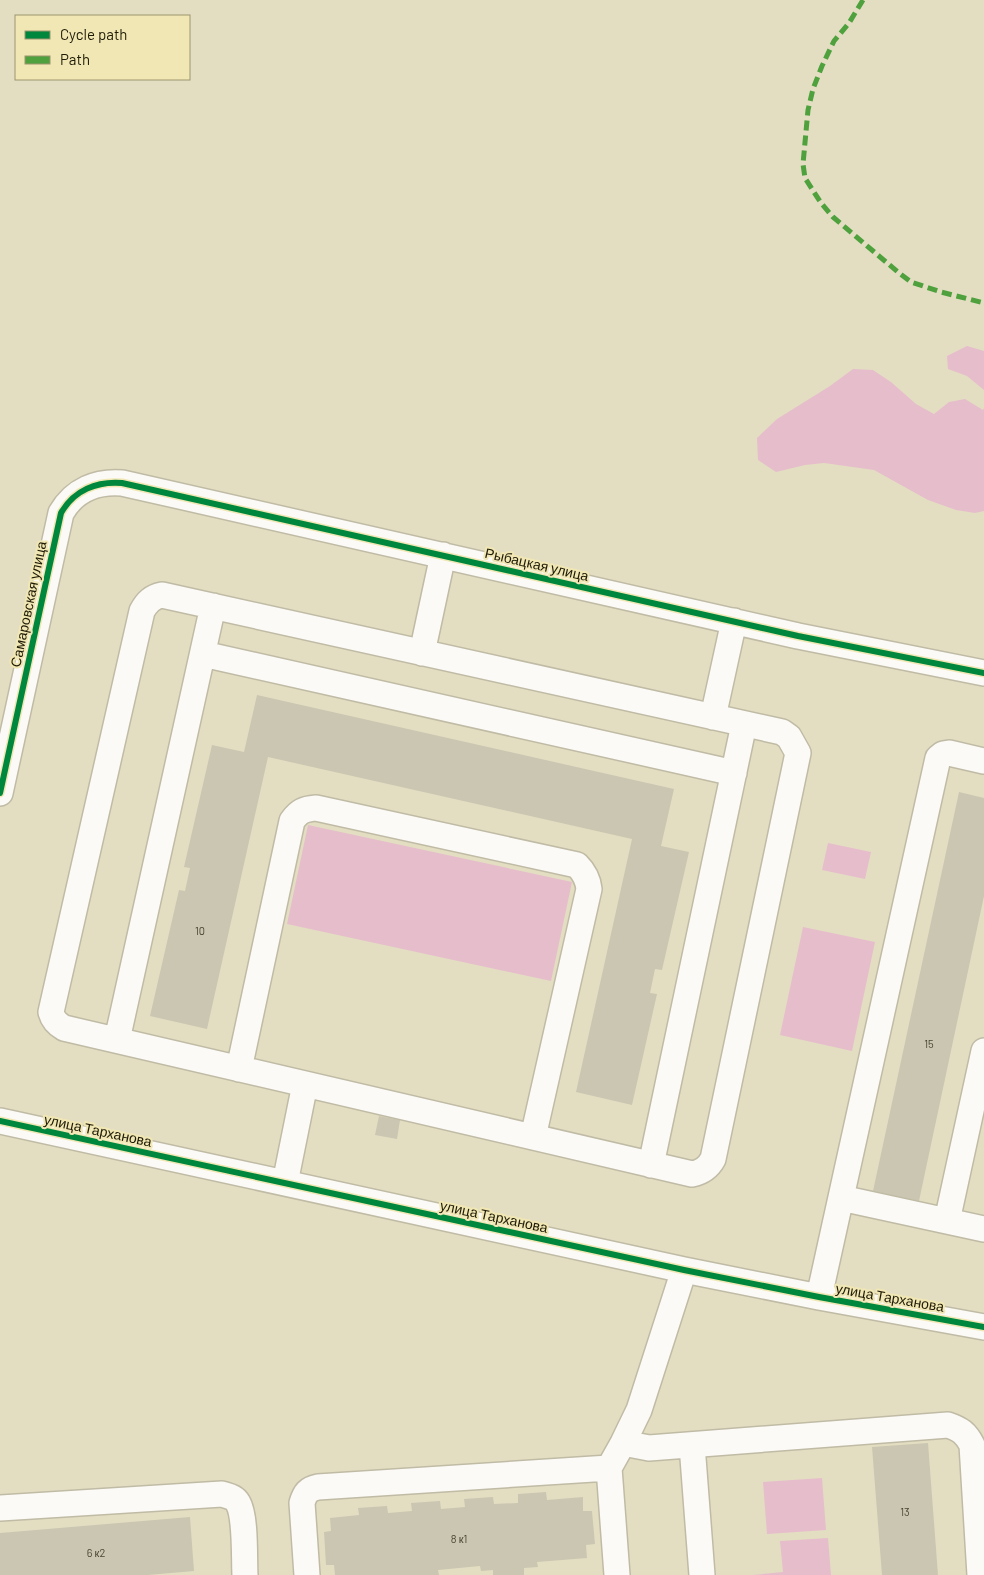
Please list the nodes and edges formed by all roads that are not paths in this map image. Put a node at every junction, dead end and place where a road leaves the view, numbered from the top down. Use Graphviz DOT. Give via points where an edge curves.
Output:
graph roads {
  1 [pos="85,490"];
  2 [pos="443,555"];
  3 [pos="213,606"];
  4 [pos="734,622"];
  5 [pos="422,653"];
  6 [pos="203,654"];
  7 [pos="984,673"];
  8 [pos="713,717"];
  9 [pos="744,724"];
  10 [pos="984,761"];
  11 [pos="734,773"];
  12 [pos="0,793"];
  13 [pos="117,1040"];
  14 [pos="984,1051"];
  15 [pos="239,1069"];
  16 [pos="305,1084"];
  17 [pos="0,1122"];
  18 [pos="533,1137"];
  19 [pos="651,1165"];
  20 [pos="285,1183"];
  21 [pos="841,1198"];
  22 [pos="947,1221"];
  23 [pos="984,1230"];
  24 [pos="684,1270"];
  25 [pos="819,1297"];
  26 [pos="984,1327"];
  27 [pos="623,1443"];
  28 [pos="692,1445"];
  29 [pos="609,1468"];
  30 [pos="0,1508"];
  31 [pos="245,1575"];
  32 [pos="307,1575"];
  33 [pos="617,1575"];
  34 [pos="702,1575"];
  35 [pos="980,1575"];
  1 -- 2 [label="street, Рыбацкая улица" via="104,483 122,483"];
  1 -- 12 [label="street, Самаровская улица" via="66,505 60,519"];
  2 -- 4 [label="street, Рыбацкая улица"];
  2 -- 5 [label="street"];
  3 -- 5 [label="street"];
  3 -- 6 [label="street"];
  3 -- 13 [label="street" via="162,595 154,596 142,611 51,1012 57,1024 64,1028"];
  4 -- 7 [label="street, Рыбацкая улица"];
  4 -- 8 [label="street"];
  5 -- 8 [label="street"];
  6 -- 11 [label="street"];
  6 -- 13 [label="street"];
  8 -- 9 [label="street"];
  9 -- 11 [label="street"];
  9 -- 19 [label="street" via="782,732 789,737 798,753 713,1158 708,1166 692,1174"];
  10 -- 21 [label="street" via="948,753 938,758"];
  11 -- 19 [label="street"];
  13 -- 15 [label="street"];
  14 -- 22 [label="street"];
  15 -- 16 [label="street"];
  15 -- 18 [label="street" via="292,821 297,813 316,808 577,865 588,880 589,890"];
  16 -- 18 [label="street"];
  16 -- 20 [label="street"];
  17 -- 20 [label="street, улица Тарханова"];
  18 -- 19 [label="street"];
  20 -- 24 [label="street, улица Тарханова"];
  21 -- 22 [label="street"];
  21 -- 25 [label="street"];
  22 -- 23 [label="street"];
  24 -- 25 [label="street, улица Тарханова"];
  24 -- 27 [label="street" via="639,1410"];
  25 -- 26 [label="street, улица Тарханова"];
  27 -- 28 [label="street" via="649,1448"];
  27 -- 29 [label="street"];
  28 -- 34 [label="street"];
  28 -- 35 [label="street" via="948,1425 959,1429 972,1445"];
  29 -- 32 [label="street" via="318,1486 304,1495 302,1503"];
  29 -- 33 [label="street"];
  30 -- 31 [label="street" via="230,1496 238,1502 241,1512"];
}
